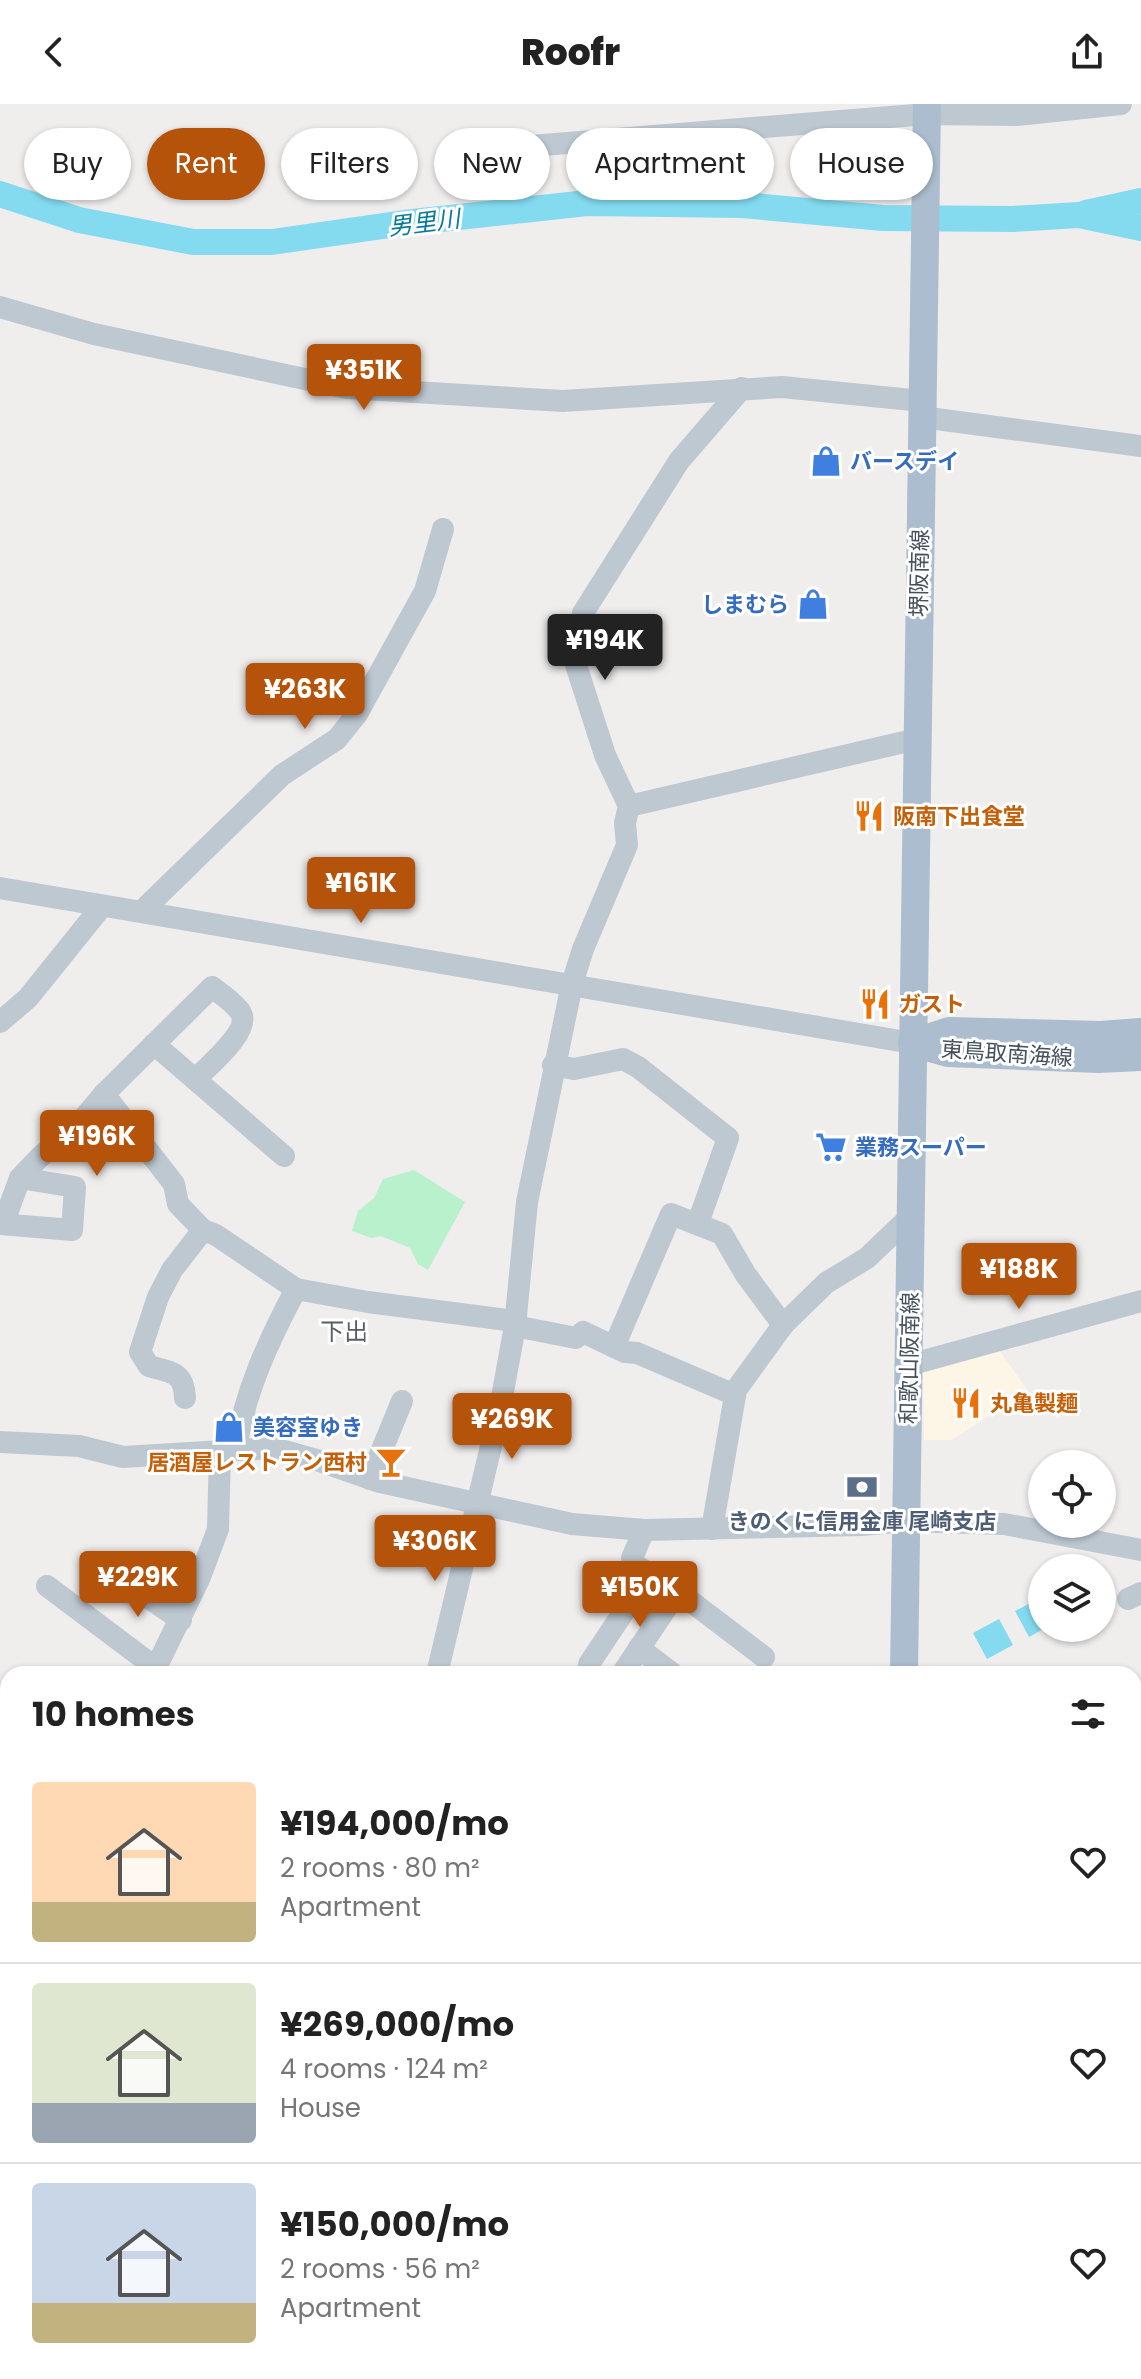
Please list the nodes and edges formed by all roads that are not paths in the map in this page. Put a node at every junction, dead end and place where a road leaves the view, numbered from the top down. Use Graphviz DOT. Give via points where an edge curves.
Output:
graph roads {
  1 [pos="1121,104"];
  2 [pos="1020,109"];
  3 [pos="926,116"];
  4 [pos="550,145"];
  5 [pos="0,307"];
  6 [pos="742,388"];
  7 [pos="922,401"];
  8 [pos="1141,446"];
  9 [pos="443,529"];
  10 [pos="917,739"];
  11 [pos="629,806"];
  12 [pos="0,888"];
  13 [pos="102,906"];
  14 [pos="142,911"];
  15 [pos="572,984"];
  16 [pos="0,1022"];
  17 [pos="1141,1032"];
  18 [pos="912,1043"];
  19 [pos="154,1044"];
  20 [pos="1141,1057"];
  21 [pos="553,1065"];
  22 [pos="196,1079"];
  23 [pos="104,1094"];
  24 [pos="284,1156"];
  25 [pos="20,1178"];
  26 [pos="911,1216"];
  27 [pos="698,1223"];
  28 [pos="2,1224"];
  29 [pos="203,1230"];
  30 [pos="296,1289"];
  31 [pos="1141,1301"];
  32 [pos="515,1324"];
  33 [pos="783,1325"];
  34 [pos="614,1347"];
  35 [pos="909,1365"];
  36 [pos="735,1395"];
  37 [pos="185,1398"];
  38 [pos="402,1401"];
  39 [pos="0,1442"];
  40 [pos="228,1450"];
  41 [pos="370,1479"];
  42 [pos="479,1503"];
  43 [pos="907,1521"];
  44 [pos="712,1529"];
  45 [pos="644,1530"];
  46 [pos="1141,1550"];
  47 [pos="649,1574"];
  48 [pos="121,1579"];
  49 [pos="47,1586"];
  50 [pos="677,1592"];
  51 [pos="181,1620"];
  52 [pos="639,1648"];
  53 [pos="764,1657"];
  54 [pos="149,1666"];
  55 [pos="158,1666"];
  56 [pos="439,1666"];
  57 [pos="589,1666"];
  58 [pos="627,1666"];
  59 [pos="663,1666"];
  60 [pos="904,1666"];
  1 -- 2 [label="street"];
  2 -- 3 [label="street"];
  3 -- 4 [label="street"];
  3 -- 7 [label="main road, 堺阪南線"];
  5 -- 6 [label="street" via="94,334 347,388 563,401"];
  6 -- 7 [label="street"];
  6 -- 11 [label="street" via="679,461 583,613 576,665 605,755"];
  7 -- 8 [label="street"];
  7 -- 10 [label="main road, 堺阪南線"];
  9 -- 14 [label="street" via="425,591 351,722 337,739 282,775"];
  10 -- 11 [label="street"];
  10 -- 18 [label="main road, 堺阪南線"];
  11 -- 15 [label="street" via="627,845"];
  12 -- 13 [label="street"];
  13 -- 14 [label="street"];
  13 -- 16 [label="street" via="28,998"];
  14 -- 15 [label="street"];
  15 -- 18 [label="street"];
  15 -- 21 [label="street"];
  17 -- 18 [label="main road, 東鳥取南海線" via="949,1031"];
  18 -- 20 [label="main road, 東鳥取南海線" via="948,1053"];
  18 -- 26 [label="main road, 和歌山阪南線"];
  19 -- 22 [label="street"];
  19 -- 22 [label="street" via="212,987 240,1011 242,1030"];
  19 -- 23 [label="street"];
  21 -- 27 [label="street" via="574,1069 623,1059 728,1138"];
  21 -- 32 [label="street" via="527,1202"];
  22 -- 24 [label="street"];
  23 -- 25 [label="street"];
  23 -- 29 [label="street" via="174,1184 178,1204"];
  25 -- 28 [label="street"];
  25 -- 28 [label="street" via="75,1187 72,1230"];
  26 -- 33 [label="street" via="867,1258 826,1283"];
  26 -- 35 [label="main road, 和歌山阪南線"];
  27 -- 33 [label="street" via="722,1234"];
  27 -- 34 [label="street" via="671,1214"];
  29 -- 30 [label="street"];
  29 -- 37 [label="street" via="158,1297 140,1352 149,1366 179,1376"];
  30 -- 32 [label="street"];
  30 -- 40 [label="street" via="268,1342"];
  31 -- 35 [label="street"];
  32 -- 34 [label="street" via="576,1338 583,1332"];
  32 -- 42 [label="street"];
  33 -- 36 [label="street"];
  34 -- 36 [label="street"];
  35 -- 43 [label="main road, 和歌山阪南線"];
  36 -- 44 [label="street"];
  38 -- 41 [label="street"];
  39 -- 40 [label="street" via="79,1446 123,1457"];
  40 -- 41 [label="street" via="274,1448"];
  40 -- 51 [label="street" via="218,1529"];
  41 -- 42 [label="street"];
  42 -- 45 [label="street" via="572,1524"];
  42 -- 56 [label="street"];
  43 -- 44 [label="street"];
  43 -- 46 [label="street" via="1004,1524"];
  43 -- 60 [label="main road, 和歌山阪南線"];
  44 -- 45 [label="street"];
  45 -- 47 [label="street" via="632,1561"];
  47 -- 50 [label="street"];
  47 -- 57 [label="street"];
  48 -- 51 [label="street"];
  49 -- 54 [label="street"];
  50 -- 52 [label="street"];
  50 -- 53 [label="street"];
  51 -- 55 [label="street"];
  52 -- 58 [label="street"];
  52 -- 59 [label="street"];
}
